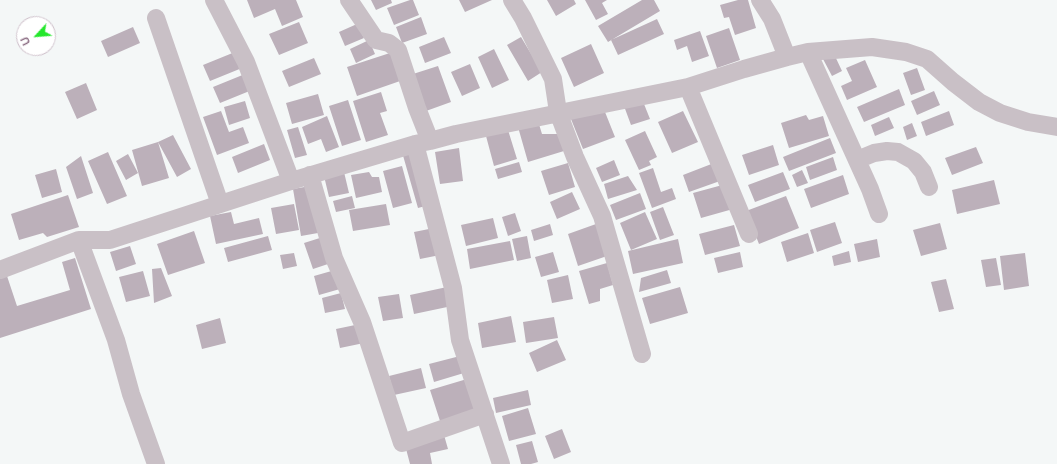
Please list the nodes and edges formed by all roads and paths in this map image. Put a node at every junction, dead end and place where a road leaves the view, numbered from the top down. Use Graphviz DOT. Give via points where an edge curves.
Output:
graph roads {
  1 [pos="214,0"];
  2 [pos="349,0"];
  3 [pos="512,0"];
  4 [pos="760,0"];
  5 [pos="156,18"];
  6 [pos="808,52"];
  7 [pos="787,57"];
  8 [pos="688,86"];
  9 [pos="558,112"];
  10 [pos="1057,127"];
  11 [pos="423,142"];
  12 [pos="857,160"];
  13 [pos="310,175"];
  14 [pos="291,181"];
  15 [pos="929,187"];
  16 [pos="220,204"];
  17 [pos="879,214"];
  18 [pos="749,234"];
  19 [pos="79,240"];
  20 [pos="0,270"];
  21 [pos="642,354"];
  22 [pos="485,414"];
  23 [pos="156,464"];
  24 [pos="501,464"];
  1 -- 14 [label="street" via="246,62"];
  2 -- 11 [label="street" via="376,40 389,43 398,50 417,108"];
  3 -- 9 [label="street" via="553,79"];
  4 -- 7 [label="street" via="772,19"];
  5 -- 16 [label="street"];
  6 -- 7 [label="street"];
  6 -- 10 [label="street" via="872,47 927,58 979,102 1028,122"];
  6 -- 12 [label="street"];
  7 -- 8 [label="street"];
  8 -- 9 [label="street"];
  8 -- 18 [label="street"];
  9 -- 11 [label="street"];
  9 -- 21 [label="street" via="602,216"];
  11 -- 13 [label="street"];
  11 -- 22 [label="street" via="453,288 460,340"];
  12 -- 15 [label="street" via="887,150 898,152 914,161 923,172"];
  12 -- 17 [label="street"];
  13 -- 14 [label="street"];
  13 -- 22 [label="street" via="334,258 362,322 402,443"];
  14 -- 16 [label="street"];
  16 -- 19 [label="street" via="110,240"];
  19 -- 20 [label="street"];
  19 -- 23 [label="street" via="116,340 131,394"];
  22 -- 24 [label="street"];
}
